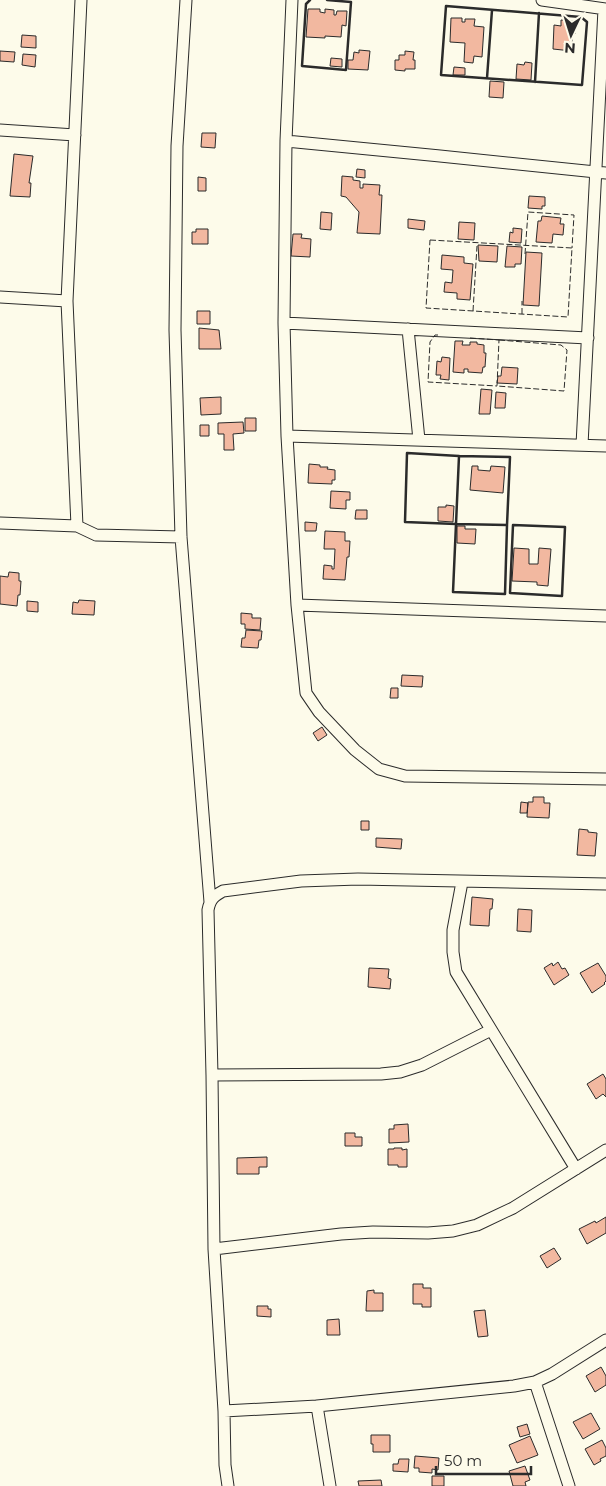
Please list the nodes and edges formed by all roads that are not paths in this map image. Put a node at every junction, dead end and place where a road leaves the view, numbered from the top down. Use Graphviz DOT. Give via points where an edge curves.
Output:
graph roads {
  1 [pos="81,0"];
  2 [pos="186,0"];
  3 [pos="292,0"];
  4 [pos="542,0"];
  5 [pos="605,9"];
  6 [pos="0,130"];
  7 [pos="75,135"];
  8 [pos="286,141"];
  9 [pos="601,173"];
  10 [pos="0,297"];
  11 [pos="67,301"];
  12 [pos="284,323"];
  13 [pos="408,329"];
  14 [pos="588,338"];
  15 [pos="287,436"];
  16 [pos="418,440"];
  17 [pos="582,445"];
  18 [pos="606,446"];
  19 [pos="0,522"];
  20 [pos="77,526"];
  21 [pos="181,537"];
  22 [pos="297,605"];
  23 [pos="606,616"];
  24 [pos="606,779"];
  25 [pos="462,882"];
  26 [pos="606,884"];
  27 [pos="210,902"];
  28 [pos="491,1030"];
  29 [pos="212,1075"];
  30 [pos="606,1150"];
  31 [pos="576,1169"];
  32 [pos="214,1249"];
  33 [pos="606,1340"];
  34 [pos="535,1382"];
  35 [pos="317,1406"];
  36 [pos="224,1411"];
  37 [pos="228,1486"];
  38 [pos="330,1486"];
  39 [pos="569,1486"];
  1 -- 7 [label="street"];
  2 -- 21 [label="street" via="177,146 175,330"];
  3 -- 8 [label="street"];
  4 -- 5 [label="street"];
  5 -- 9 [label="street"];
  6 -- 7 [label="street"];
  7 -- 11 [label="street"];
  8 -- 9 [label="street"];
  8 -- 12 [label="street"];
  9 -- 14 [label="street"];
  10 -- 11 [label="street"];
  11 -- 20 [label="street"];
  12 -- 13 [label="street"];
  12 -- 15 [label="street"];
  13 -- 14 [label="street"];
  13 -- 16 [label="street"];
  14 -- 17 [label="street"];
  15 -- 16 [label="street"];
  15 -- 22 [label="street"];
  16 -- 17 [label="street"];
  17 -- 18 [label="street"];
  19 -- 20 [label="street"];
  20 -- 21 [label="street" via="96,535"];
  21 -- 27 [label="street"];
  22 -- 23 [label="street"];
  22 -- 24 [label="street" via="306,693 341,738 379,768 405,776"];
  25 -- 26 [label="street"];
  25 -- 27 [label="street" via="301,881 223,891"];
  25 -- 28 [label="street" via="453,930 456,972"];
  27 -- 29 [label="street"];
  28 -- 29 [label="street" via="422,1065 400,1072"];
  28 -- 31 [label="street"];
  29 -- 32 [label="street"];
  30 -- 31 [label="street"];
  31 -- 32 [label="street" via="513,1208 478,1225 453,1231 341,1234"];
  32 -- 36 [label="street"];
  33 -- 34 [label="street"];
  34 -- 35 [label="street"];
  34 -- 39 [label="street"];
  35 -- 36 [label="street"];
  35 -- 38 [label="street"];
  36 -- 37 [label="street"];
}
